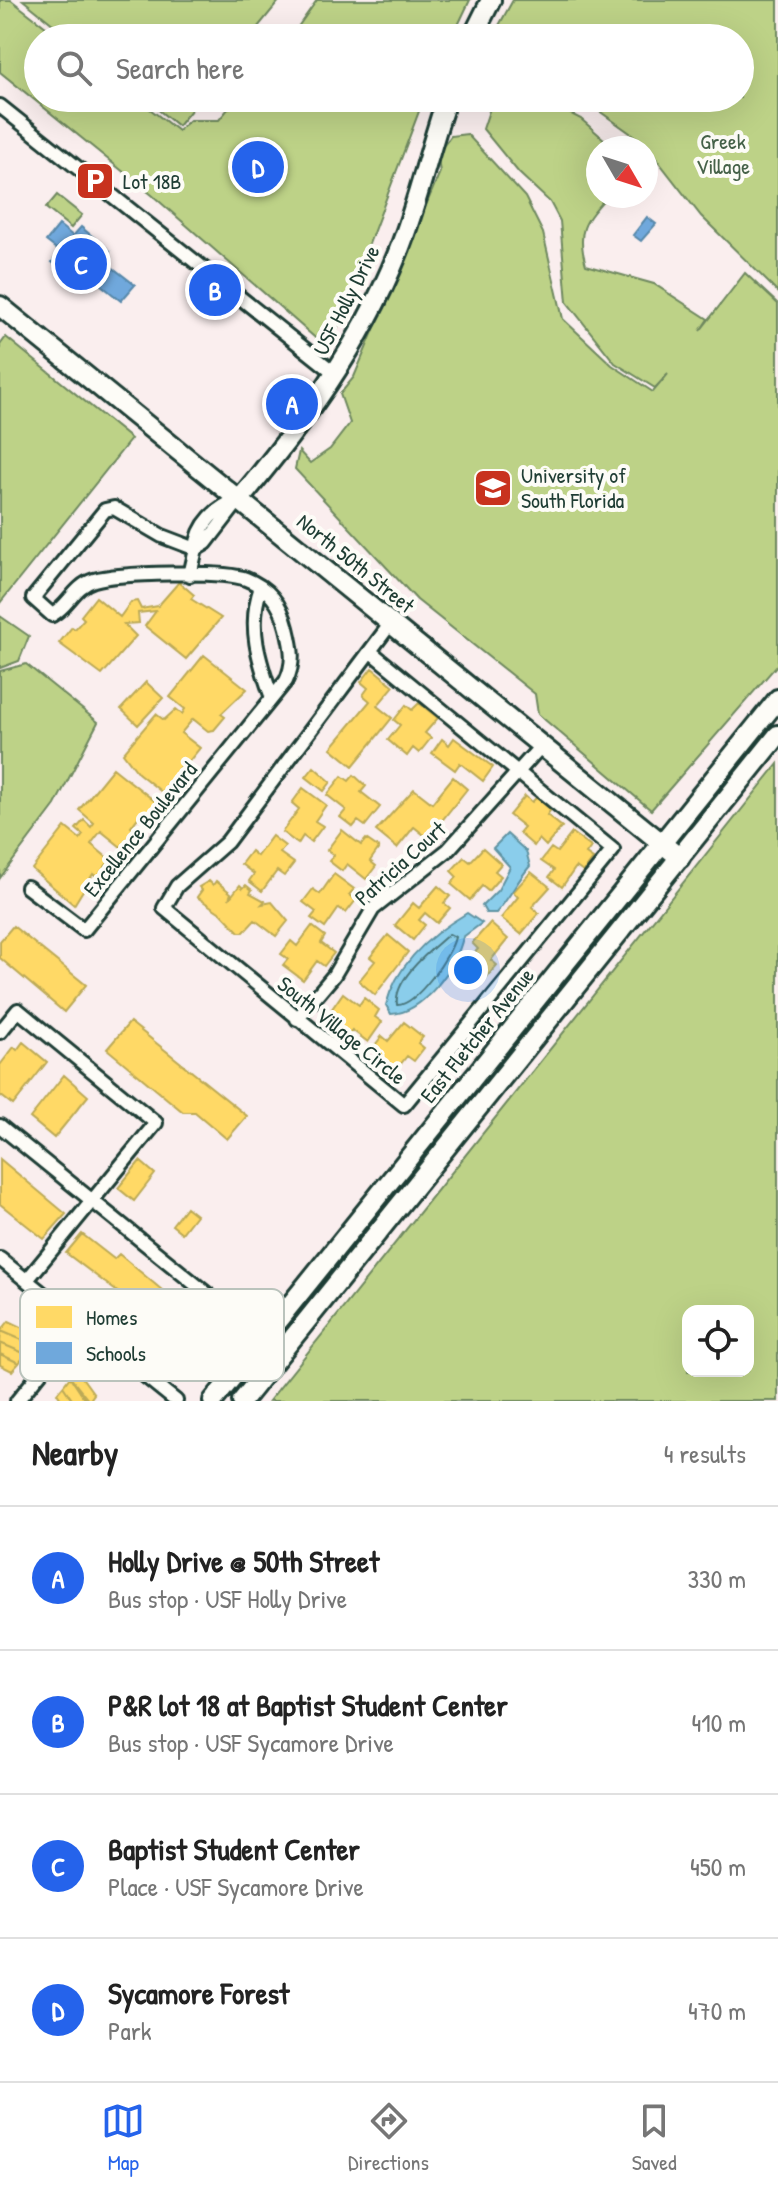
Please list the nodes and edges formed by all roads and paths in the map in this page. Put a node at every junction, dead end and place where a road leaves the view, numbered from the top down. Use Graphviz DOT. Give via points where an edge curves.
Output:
graph roads {
  1 [pos="491,0"];
  2 [pos="479,24"];
  3 [pos="0,106"];
  4 [pos="443,112"];
  5 [pos="0,306"];
  6 [pos="336,374"];
  7 [pos="240,499"];
  8 [pos="196,549"];
  9 [pos="190,575"];
  10 [pos="261,587"];
  11 [pos="391,623"];
  12 [pos="371,652"];
  13 [pos="272,698"];
  14 [pos="778,699"];
  15 [pos="778,735"];
  16 [pos="542,745"];
  17 [pos="517,774"];
  18 [pos="662,844"];
  19 [pos="680,858"];
  20 [pos="27,887"];
  21 [pos="297,1019"];
  22 [pos="0,1032"];
  23 [pos="0,1126"];
  24 [pos="93,1201"];
  25 [pos="0,1259"];
  26 [pos="27,1280"];
  27 [pos="38,1289"];
  28 [pos="201,1289"];
  29 [pos="284,1315"];
  30 [pos="284,1349"];
  31 [pos="33,1381"];
  32 [pos="152,1381"];
  33 [pos="230,1381"];
  34 [pos="258,1381"];
  35 [pos="17,1401"];
  36 [pos="176,1401"];
  37 [pos="213,1401"];
  38 [pos="242,1401"];
  1 -- 2 [label="main road"];
  3 -- 6 [label="street"];
  4 -- 6 [label="main road, USF Holly Drive" via="399,251"];
  5 -- 7 [label="main road, North 50th Street"];
  6 -- 7 [label="main road, USF Holly Drive"];
  7 -- 8 [label="street" via="222,504 197,536"];
  7 -- 11 [label="main road, North 50th Street"];
  8 -- 9 [label="street"];
  8 -- 9 [label="street" via="114,508 105,510 33,598 52,615 89,581 143,572"];
  9 -- 10 [label="street" via="244,577"];
  10 -- 13 [label="street" via="254,628"];
  10 -- 13 [label="street, Excellence Boulevard" via="283,609 294,653 291,670"];
  11 -- 12 [label="street, South Village Circle"];
  11 -- 16 [label="main road, North 50th Street"];
  12 -- 17 [label="street, South Village Circle"];
  12 -- 21 [label="street, South Village Circle" via="227,842 177,886 164,908"];
  13 -- 20 [label="street, Excellence Boulevard" via="84,930"];
  14 -- 18 [label="main road, East Fletcher Avenue"];
  15 -- 19 [label="main road"];
  16 -- 17 [label="street, Patricia Court"];
  16 -- 18 [label="main road, North 50th Street"];
  17 -- 21 [label="street, Patricia Court" via="448,850 373,909 334,975"];
  17 -- 21 [label="street, South Village Circle" via="613,850 404,1105"];
  18 -- 19 [label="main road, North 50th Street"];
  18 -- 29 [label="main road, East Fletcher Avenue"];
  19 -- 30 [label="main road"];
  22 -- 24 [label="street" via="18,1010 156,1123"];
  23 -- 24 [label="street"];
  24 -- 26 [label="street"];
  24 -- 28 [label="street"];
  25 -- 26 [label="street"];
  26 -- 27 [label="street"];
  31 -- 35 [label="street"];
  32 -- 36 [label="street"];
  33 -- 37 [label="main road, East Fletcher Avenue"];
  34 -- 38 [label="main road"];
}
